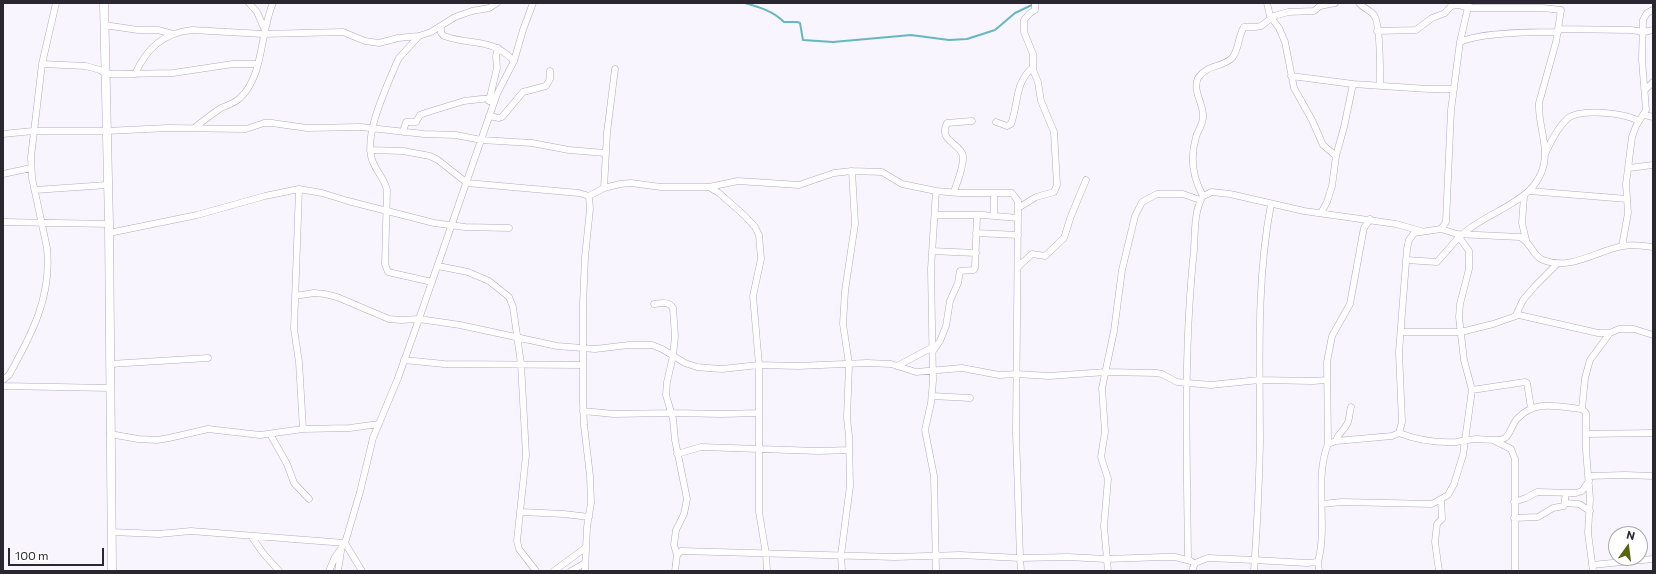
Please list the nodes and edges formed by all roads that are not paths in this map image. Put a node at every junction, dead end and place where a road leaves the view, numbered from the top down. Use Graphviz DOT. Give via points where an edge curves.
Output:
graph roads {
  1 [pos="56,3"];
  2 [pos="104,3"];
  3 [pos="249,3"];
  4 [pos="273,3"];
  5 [pos="497,3"];
  6 [pos="533,3"];
  7 [pos="1035,3"];
  8 [pos="1267,3"];
  9 [pos="1335,3"];
  10 [pos="1359,3"];
  11 [pos="1447,3"];
  12 [pos="1320,5"];
  13 [pos="1454,5"];
  14 [pos="1469,6"];
  15 [pos="1653,10"];
  16 [pos="1272,18"];
  17 [pos="104,25"];
  18 [pos="441,27"];
  19 [pos="1653,30"];
  20 [pos="264,31"];
  21 [pos="1377,31"];
  22 [pos="1558,31"];
  23 [pos="1644,32"];
  24 [pos="173,34"];
  25 [pos="419,36"];
  26 [pos="1460,42"];
  27 [pos="498,48"];
  28 [pos="514,61"];
  29 [pos="42,64"];
  30 [pos="258,64"];
  31 [pos="1033,67"];
  32 [pos="615,70"];
  33 [pos="550,71"];
  34 [pos="106,74"];
  35 [pos="135,74"];
  36 [pos="1291,76"];
  37 [pos="1653,82"];
  38 [pos="1352,84"];
  39 [pos="1380,85"];
  40 [pos="1454,89"];
  41 [pos="1645,90"];
  42 [pos="490,98"];
  43 [pos="490,113"];
  44 [pos="1645,114"];
  45 [pos="1653,117"];
  46 [pos="972,120"];
  47 [pos="1639,121"];
  48 [pos="996,122"];
  49 [pos="194,128"];
  50 [pos="374,128"];
  51 [pos="33,131"];
  52 [pos="106,131"];
  53 [pos="403,132"];
  54 [pos="3,134"];
  55 [pos="481,140"];
  56 [pos="370,150"];
  57 [pos="605,153"];
  58 [pos="1545,154"];
  59 [pos="1336,156"];
  60 [pos="1653,165"];
  61 [pos="31,168"];
  62 [pos="1629,168"];
  63 [pos="852,171"];
  64 [pos="3,174"];
  65 [pos="1086,180"];
  66 [pos="466,183"];
  67 [pos="107,185"];
  68 [pos="709,187"];
  69 [pos="604,188"];
  70 [pos="299,189"];
  71 [pos="35,190"];
  72 [pos="936,190"];
  73 [pos="954,192"];
  74 [pos="994,194"];
  75 [pos="1526,194"];
  76 [pos="589,196"];
  77 [pos="1201,198"];
  78 [pos="1627,199"];
  79 [pos="1271,204"];
  80 [pos="1018,208"];
  81 [pos="386,211"];
  82 [pos="1320,213"];
  83 [pos="934,215"];
  84 [pos="977,215"];
  85 [pos="994,215"];
  86 [pos="1018,218"];
  87 [pos="1370,219"];
  88 [pos="3,222"];
  89 [pos="42,223"];
  90 [pos="452,225"];
  91 [pos="109,228"];
  92 [pos="509,228"];
  93 [pos="1441,229"];
  94 [pos="1421,231"];
  95 [pos="976,233"];
  96 [pos="1018,235"];
  97 [pos="1460,235"];
  98 [pos="1526,240"];
  99 [pos="1622,246"];
  100 [pos="1653,247"];
  101 [pos="932,250"];
  102 [pos="976,253"];
  103 [pos="1406,260"];
  104 [pos="1558,263"];
  105 [pos="438,266"];
  106 [pos="1018,267"];
  107 [pos="432,282"];
  108 [pos="294,296"];
  109 [pos="654,304"];
  110 [pos="1516,315"];
  111 [pos="419,319"];
  112 [pos="1401,332"];
  113 [pos="1461,332"];
  114 [pos="1610,333"];
  115 [pos="1653,335"];
  116 [pos="517,339"];
  117 [pos="582,349"];
  118 [pos="933,349"];
  119 [pos="673,356"];
  120 [pos="208,358"];
  121 [pos="404,360"];
  122 [pos="110,364"];
  123 [pos="521,364"];
  124 [pos="849,364"];
  125 [pos="582,365"];
  126 [pos="758,365"];
  127 [pos="897,366"];
  128 [pos="934,370"];
  129 [pos="1106,372"];
  130 [pos="1017,374"];
  131 [pos="3,380"];
  132 [pos="1259,380"];
  133 [pos="1326,380"];
  134 [pos="1187,383"];
  135 [pos="3,386"];
  136 [pos="110,388"];
  137 [pos="1472,390"];
  138 [pos="932,396"];
  139 [pos="970,398"];
  140 [pos="1351,407"];
  141 [pos="1531,408"];
  142 [pos="1582,409"];
  143 [pos="583,411"];
  144 [pos="671,413"];
  145 [pos="759,413"];
  146 [pos="379,424"];
  147 [pos="303,429"];
  148 [pos="1398,433"];
  149 [pos="1653,433"];
  150 [pos="110,434"];
  151 [pos="270,434"];
  152 [pos="1586,434"];
  153 [pos="1490,439"];
  154 [pos="1466,440"];
  155 [pos="1336,441"];
  156 [pos="1328,444"];
  157 [pos="758,448"];
  158 [pos="849,450"];
  159 [pos="677,454"];
  160 [pos="1653,476"];
  161 [pos="1589,478"];
  162 [pos="1582,491"];
  163 [pos="1566,493"];
  164 [pos="309,500"];
  165 [pos="1441,500"];
  166 [pos="1514,502"];
  167 [pos="1565,503"];
  168 [pos="1322,504"];
  169 [pos="1590,510"];
  170 [pos="521,512"];
  171 [pos="589,517"];
  172 [pos="1514,518"];
  173 [pos="111,532"];
  174 [pos="251,536"];
  175 [pos="343,545"];
  176 [pos="585,548"];
  177 [pos="766,554"];
  178 [pos="676,555"];
  179 [pos="841,555"];
  180 [pos="936,556"];
  181 [pos="1020,558"];
  182 [pos="1106,559"];
  183 [pos="1653,559"];
  184 [pos="1188,560"];
  185 [pos="1254,560"];
  186 [pos="1318,562"];
  187 [pos="585,563"];
  188 [pos="1195,563"];
  189 [pos="1593,568"];
  190 [pos="112,571"];
  191 [pos="279,571"];
  192 [pos="328,571"];
  193 [pos="338,571"];
  194 [pos="362,571"];
  195 [pos="536,571"];
  196 [pos="554,571"];
  197 [pos="570,571"];
  198 [pos="585,571"];
  199 [pos="675,571"];
  200 [pos="766,571"];
  201 [pos="842,571"];
  202 [pos="936,571"];
  203 [pos="1021,571"];
  204 [pos="1108,571"];
  205 [pos="1192,571"];
  206 [pos="1254,571"];
  207 [pos="1319,571"];
  208 [pos="1439,571"];
  209 [pos="1515,571"];
  1 -- 29 [label="street"];
  2 -- 17 [label="street"];
  3 -- 20 [label="street" via="258,12"];
  4 -- 20 [label="street"];
  5 -- 18 [label="street" via="489,8 455,17"];
  6 -- 28 [label="street"];
  7 -- 31 [label="street" via="1035,10 1026,16 1024,23 1024,32 1033,54"];
  8 -- 16 [label="street"];
  9 -- 12 [label="street"];
  10 -- 21 [label="street" via="1374,15"];
  11 -- 13 [label="street"];
  12 -- 16 [label="street" via="1314,11 1288,12"];
  13 -- 14 [label="street"];
  13 -- 21 [label="street" via="1416,30"];
  14 -- 22 [label="street" via="1561,10"];
  14 -- 26 [label="street"];
  15 -- 23 [label="street" via="1644,16"];
  16 -- 36 [label="street" via="1285,42"];
  16 -- 77 [label="street" via="1262,26 1244,27 1232,58 1208,69 1197,81 1197,93 1203,116 1196,136 1193,166"];
  17 -- 24 [label="street" via="158,30"];
  17 -- 34 [label="street"];
  18 -- 25 [label="street"];
  18 -- 27 [label="street" via="444,36"];
  19 -- 23 [label="street"];
  20 -- 24 [label="street" via="192,30"];
  20 -- 25 [label="street" via="343,32 365,41 379,43"];
  20 -- 30 [label="street"];
  21 -- 39 [label="street"];
  22 -- 23 [label="street"];
  22 -- 26 [label="street" via="1478,36"];
  22 -- 58 [label="street" via="1539,111"];
  23 -- 41 [label="street" via="1642,60"];
  24 -- 35 [label="street" via="156,43 147,52"];
  25 -- 50 [label="street" via="396,64 382,97"];
  26 -- 40 [label="street"];
  27 -- 28 [label="street"];
  27 -- 42 [label="street" via="497,68"];
  28 -- 43 [label="street"];
  29 -- 34 [label="street" via="86,66"];
  29 -- 51 [label="street"];
  30 -- 35 [label="street" via="233,64 173,73"];
  30 -- 49 [label="street" via="250,84 240,98"];
  31 -- 48 [label="street" via="1025,75 1018,89 1011,124 1007,126"];
  31 -- 80 [label="street" via="1043,109 1054,132 1057,185 1054,192 1036,197"];
  32 -- 57 [label="street"];
  33 -- 43 [label="street" via="550,79 546,86 523,92 502,117"];
  34 -- 35 [label="street"];
  34 -- 52 [label="street"];
  36 -- 38 [label="street"];
  36 -- 59 [label="street" via="1294,88 1323,145"];
  37 -- 41 [label="street"];
  38 -- 39 [label="street"];
  38 -- 59 [label="street"];
  39 -- 40 [label="street"];
  40 -- 93 [label="street" via="1446,222"];
  41 -- 44 [label="street"];
  42 -- 43 [label="street"];
  42 -- 53 [label="street" via="464,101 425,113 420,115 416,122 406,122"];
  43 -- 55 [label="street"];
  44 -- 45 [label="street"];
  44 -- 47 [label="street"];
  46 -- 73 [label="street" via="951,121 946,126 946,136 959,148 963,158"];
  47 -- 58 [label="street" via="1598,113 1581,113 1565,121"];
  47 -- 62 [label="street" via="1632,137"];
  49 -- 50 [label="street" via="246,129 264,123 320,129"];
  49 -- 52 [label="street"];
  50 -- 53 [label="street"];
  50 -- 56 [label="street"];
  51 -- 52 [label="street"];
  51 -- 54 [label="street"];
  51 -- 61 [label="street"];
  52 -- 67 [label="street"];
  53 -- 55 [label="street" via="456,135"];
  55 -- 57 [label="street" via="532,143"];
  55 -- 66 [label="street"];
  56 -- 66 [label="street" via="403,151 430,156"];
  56 -- 81 [label="street" via="385,183"];
  57 -- 69 [label="street"];
  58 -- 75 [label="street" via="1542,169"];
  59 -- 82 [label="street" via="1332,186"];
  60 -- 62 [label="street"];
  61 -- 64 [label="street"];
  61 -- 71 [label="street"];
  62 -- 78 [label="street"];
  63 -- 68 [label="street" via="824,175 799,185 738,181"];
  63 -- 72 [label="street" via="882,172 902,184"];
  63 -- 124 [label="street" via="856,224 845,290 843,324"];
  65 -- 106 [label="street" via="1064,238 1045,256 1032,254"];
  66 -- 76 [label="street" via="566,191"];
  66 -- 90 [label="street"];
  67 -- 71 [label="street"];
  67 -- 91 [label="street"];
  68 -- 69 [label="street" via="661,187 630,183"];
  68 -- 126 [label="street" via="719,192 745,216 759,235 761,259 754,296"];
  69 -- 76 [label="street"];
  70 -- 81 [label="street"];
  70 -- 91 [label="street" via="197,215"];
  70 -- 108 [label="street"];
  71 -- 89 [label="street"];
  72 -- 73 [label="street"];
  72 -- 83 [label="street"];
  73 -- 74 [label="street"];
  74 -- 80 [label="street" via="1012,193 1018,201"];
  74 -- 85 [label="street"];
  75 -- 78 [label="street"];
  75 -- 97 [label="street"];
  75 -- 98 [label="street" via="1522,223"];
  76 -- 117 [label="street"];
  77 -- 79 [label="street" via="1212,192"];
  77 -- 129 [label="street" via="1183,194 1157,194 1142,202 1138,208 1122,270 1117,318"];
  77 -- 134 [label="street" via="1191,272"];
  78 -- 99 [label="street" via="1628,213"];
  79 -- 82 [label="street"];
  79 -- 132 [label="street" via="1263,269"];
  80 -- 86 [label="street"];
  81 -- 90 [label="street"];
  81 -- 107 [label="street" via="385,264 388,272"];
  82 -- 87 [label="street"];
  83 -- 84 [label="street"];
  83 -- 101 [label="street"];
  84 -- 85 [label="street"];
  84 -- 95 [label="street"];
  85 -- 86 [label="street"];
  86 -- 96 [label="street"];
  87 -- 94 [label="street"];
  87 -- 133 [label="street" via="1364,228 1350,304 1332,336"];
  88 -- 89 [label="street"];
  89 -- 91 [label="street"];
  89 -- 131 [label="street" via="48,258 43,302 37,321 9,375"];
  90 -- 92 [label="street"];
  90 -- 105 [label="street"];
  91 -- 122 [label="street"];
  93 -- 94 [label="street"];
  93 -- 97 [label="street"];
  94 -- 103 [label="street" via="1414,233 1409,240"];
  95 -- 96 [label="street"];
  95 -- 102 [label="street"];
  96 -- 106 [label="street"];
  97 -- 98 [label="street" via="1520,237"];
  97 -- 103 [label="street" via="1437,262"];
  97 -- 113 [label="street" via="1469,251 1460,308"];
  98 -- 104 [label="street" via="1541,260"];
  99 -- 100 [label="street"];
  99 -- 104 [label="street" via="1576,261"];
  101 -- 102 [label="street"];
  101 -- 118 [label="street"];
  102 -- 118 [label="street" via="974,270 960,271 950,301 946,326 940,341"];
  103 -- 112 [label="street"];
  104 -- 110 [label="street" via="1530,291"];
  105 -- 107 [label="street"];
  105 -- 116 [label="street" via="483,278 509,297 514,307"];
  106 -- 130 [label="street"];
  107 -- 111 [label="street"];
  108 -- 111 [label="street" via="325,294 389,319"];
  108 -- 147 [label="street" via="294,329 299,362"];
  109 -- 119 [label="street" via="669,303 673,308"];
  110 -- 113 [label="street"];
  110 -- 114 [label="street" via="1598,333"];
  111 -- 116 [label="street" via="460,325"];
  111 -- 121 [label="street"];
  112 -- 113 [label="street"];
  112 -- 148 [label="street" via="1399,372 1402,422"];
  113 -- 137 [label="street" via="1466,371"];
  114 -- 115 [label="street" via="1614,330 1634,329"];
  114 -- 142 [label="street" via="1590,360"];
  116 -- 117 [label="street"];
  116 -- 123 [label="street"];
  117 -- 119 [label="street" via="641,344 662,348"];
  117 -- 125 [label="street"];
  118 -- 127 [label="street"];
  118 -- 128 [label="street"];
  119 -- 126 [label="street" via="697,367"];
  119 -- 144 [label="street" via="666,395"];
  120 -- 122 [label="street"];
  121 -- 123 [label="street" via="444,364"];
  121 -- 146 [label="street"];
  122 -- 136 [label="street"];
  123 -- 125 [label="street"];
  123 -- 170 [label="street" via="526,455"];
  124 -- 126 [label="street"];
  124 -- 127 [label="street"];
  124 -- 158 [label="street"];
  125 -- 143 [label="street"];
  126 -- 145 [label="street"];
  127 -- 128 [label="street" via="916,372"];
  128 -- 130 [label="street" via="962,368 999,375"];
  128 -- 138 [label="street"];
  129 -- 130 [label="street" via="1049,376"];
  129 -- 134 [label="street" via="1156,373 1177,382"];
  129 -- 182 [label="street" via="1102,388 1105,432 1101,457 1108,479 1104,512"];
  130 -- 181 [label="street"];
  132 -- 133 [label="street"];
  132 -- 134 [label="street" via="1222,384"];
  132 -- 185 [label="street" via="1260,444"];
  133 -- 156 [label="street"];
  134 -- 184 [label="street"];
  135 -- 136 [label="street"];
  136 -- 150 [label="street"];
  137 -- 141 [label="street" via="1525,382"];
  137 -- 154 [label="street"];
  138 -- 139 [label="street"];
  138 -- 180 [label="street" via="925,430 934,476"];
  140 -- 155 [label="street" via="1349,421"];
  141 -- 142 [label="street" via="1544,406"];
  141 -- 153 [label="street" via="1518,418 1505,438"];
  142 -- 152 [label="street" via="1586,413"];
  143 -- 144 [label="street" via="614,414"];
  143 -- 171 [label="street" via="590,476"];
  144 -- 145 [label="street"];
  144 -- 159 [label="street"];
  145 -- 157 [label="street"];
  146 -- 147 [label="street" via="350,428"];
  146 -- 175 [label="street"];
  147 -- 151 [label="street"];
  148 -- 154 [label="street" via="1428,441"];
  148 -- 155 [label="street" via="1392,436"];
  149 -- 152 [label="street"];
  150 -- 151 [label="street" via="157,440 208,429 255,435"];
  150 -- 173 [label="street"];
  151 -- 164 [label="street" via="287,464 294,483"];
  152 -- 161 [label="street"];
  153 -- 154 [label="street"];
  153 -- 166 [label="street" via="1508,447 1513,453"];
  154 -- 165 [label="street" via="1454,484 1448,495"];
  155 -- 156 [label="street"];
  156 -- 168 [label="street"];
  157 -- 158 [label="street"];
  157 -- 159 [label="street" via="702,447"];
  157 -- 177 [label="street" via="759,512"];
  158 -- 179 [label="street" via="849,498"];
  159 -- 178 [label="street" via="687,499 684,514 676,530"];
  160 -- 161 [label="street"];
  161 -- 162 [label="street"];
  161 -- 169 [label="street"];
  162 -- 163 [label="street"];
  162 -- 167 [label="street"];
  163 -- 166 [label="street" via="1537,492"];
  163 -- 167 [label="street"];
  165 -- 168 [label="street" via="1420,505 1342,502"];
  165 -- 208 [label="street" via="1442,519 1437,524 1435,542"];
  166 -- 172 [label="street"];
  167 -- 169 [label="street" via="1579,504"];
  167 -- 172 [label="street" via="1564,506 1552,508 1538,517"];
  168 -- 186 [label="street"];
  169 -- 189 [label="street" via="1588,533"];
  170 -- 171 [label="street"];
  170 -- 195 [label="street" via="518,545"];
  171 -- 176 [label="street"];
  172 -- 209 [label="street"];
  173 -- 174 [label="street" via="159,534 190,530"];
  173 -- 190 [label="street"];
  174 -- 175 [label="street"];
  174 -- 191 [label="street"];
  175 -- 192 [label="street"];
  175 -- 193 [label="street"];
  175 -- 194 [label="street"];
  176 -- 187 [label="street"];
  176 -- 196 [label="street"];
  177 -- 178 [label="street" via="681,551"];
  177 -- 179 [label="street"];
  177 -- 200 [label="street"];
  178 -- 199 [label="street"];
  179 -- 180 [label="street"];
  179 -- 201 [label="street"];
  180 -- 181 [label="street"];
  180 -- 202 [label="street"];
  181 -- 182 [label="street"];
  181 -- 203 [label="street"];
  182 -- 184 [label="street" via="1163,557"];
  182 -- 204 [label="street"];
  183 -- 189 [label="street"];
  184 -- 188 [label="street"];
  185 -- 186 [label="street"];
  185 -- 188 [label="street" via="1208,558"];
  185 -- 206 [label="street"];
  186 -- 207 [label="street"];
  187 -- 197 [label="street"];
  187 -- 198 [label="street"];
  188 -- 205 [label="street"];
}
